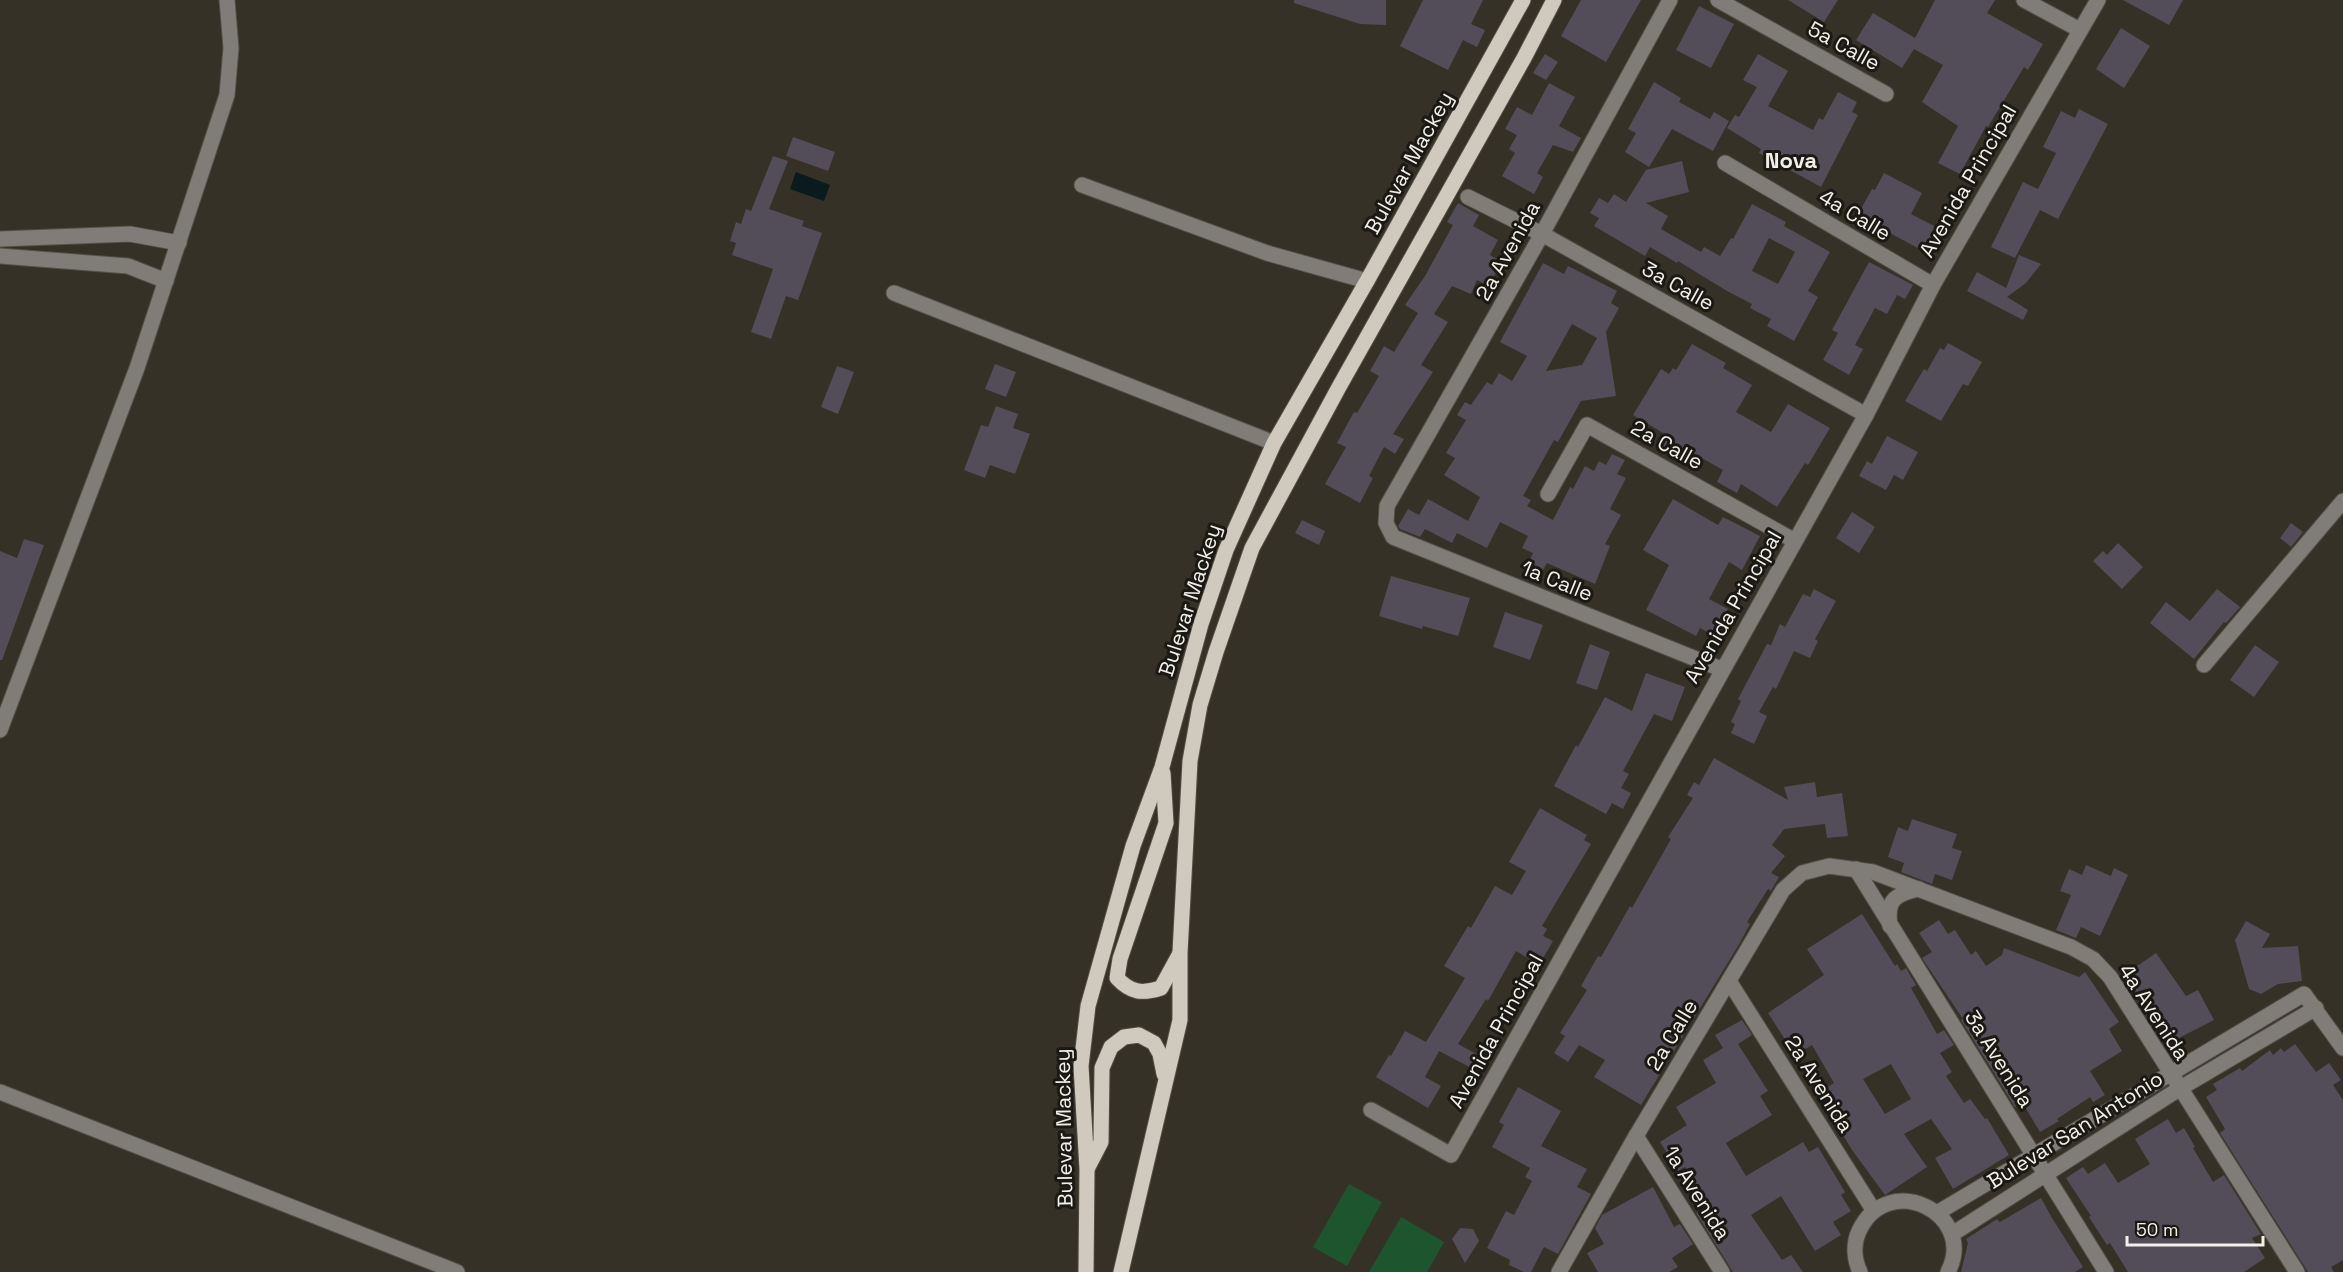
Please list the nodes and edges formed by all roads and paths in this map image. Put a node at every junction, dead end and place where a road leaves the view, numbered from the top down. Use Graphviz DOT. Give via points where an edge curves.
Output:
graph roads {
  1 [pos="227,0"];
  2 [pos="1523,0"];
  3 [pos="1554,0"];
  4 [pos="1670,0"];
  5 [pos="1718,0"];
  6 [pos="2024,0"];
  7 [pos="2098,0"];
  8 [pos="2080,30"];
  9 [pos="1886,94"];
  10 [pos="1725,163"];
  11 [pos="1082,185"];
  12 [pos="1468,198"];
  13 [pos="1542,234"];
  14 [pos="0,239"];
  15 [pos="179,243"];
  16 [pos="0,256"];
  17 [pos="166,281"];
  18 [pos="1367,281"];
  19 [pos="1933,285"];
  20 [pos="894,293"];
  21 [pos="1866,415"];
  22 [pos="1274,443"];
  23 [pos="1548,494"];
  24 [pos="2343,501"];
  25 [pos="1386,523"];
  26 [pos="1795,541"];
  27 [pos="2204,665"];
  28 [pos="1721,669"];
  29 [pos="0,730"];
  30 [pos="1162,767"];
  31 [pos="1856,869"];
  32 [pos="1919,889"];
  33 [pos="1890,926"];
  34 [pos="1180,953"];
  35 [pos="1729,981"];
  36 [pos="2316,1008"];
  37 [pos="2343,1048"];
  38 [pos="2170,1074"];
  39 [pos="1165,1077"];
  40 [pos="2180,1089"];
  41 [pos="0,1092"];
  42 [pos="1371,1110"];
  43 [pos="1636,1136"];
  44 [pos="2034,1155"];
  45 [pos="1087,1169"];
  46 [pos="2046,1173"];
  47 [pos="1874,1211"];
  48 [pos="1937,1213"];
  49 [pos="1951,1233"];
  50 [pos="1856,1271"];
  51 [pos="457,1272"];
  52 [pos="1086,1272"];
  53 [pos="1121,1272"];
  54 [pos="1559,1272"];
  55 [pos="1722,1272"];
  56 [pos="1948,1272"];
  57 [pos="2106,1272"];
  58 [pos="2297,1272"];
  1 -- 15 [label="street" via="231,48 227,95"];
  2 -- 18 [label="main road, Bulevar Mackey"];
  3 -- 34 [label="main road, Bulevar Mackey" via="1252,548 1200,705 1192,750"];
  4 -- 13 [label="street, 2a Avenida"];
  5 -- 9 [label="street, 5a Calle"];
  6 -- 8 [label="street"];
  7 -- 8 [label="street, Avenida Principal"];
  8 -- 19 [label="street, Avenida Principal"];
  10 -- 19 [label="street, 4a Calle"];
  11 -- 18 [label="street" via="1267,253"];
  12 -- 13 [label="street, 3a Calle"];
  13 -- 21 [label="street, 3a Calle"];
  13 -- 25 [label="street, 2a Avenida" via="1387,506"];
  14 -- 15 [label="street" via="130,234"];
  15 -- 17 [label="street"];
  16 -- 17 [label="street" via="128,266"];
  17 -- 29 [label="street"];
  18 -- 22 [label="main road, Bulevar Mackey"];
  19 -- 21 [label="street, Avenida Principal"];
  20 -- 22 [label="street"];
  21 -- 26 [label="street, Avenida Principal"];
  22 -- 30 [label="main road, Bulevar Mackey" via="1226,550 1201,624"];
  23 -- 26 [label="street, 2a Calle" via="1587,425"];
  24 -- 27 [label="street"];
  25 -- 28 [label="street, 1a Calle" via="1393,537"];
  26 -- 28 [label="street, Avenida Principal"];
  28 -- 42 [label="street, Avenida Principal" via="1450,1155"];
  30 -- 34 [label="main road" via="1166,823 1117,978 1132,991 1145,993 1161,988"];
  30 -- 45 [label="main road, Bulevar Mackey" via="1133,846 1088,1006 1081,1066"];
  31 -- 32 [label="street, 4a Avenida"];
  31 -- 33 [label="street, 3a Avenida"];
  31 -- 35 [label="street, 2a Calle" via="1829,866 1802,873 1783,890"];
  32 -- 33 [label="street" via="1896,896 1888,914"];
  32 -- 38 [label="street, 4a Avenida" via="2093,959 2110,977"];
  33 -- 44 [label="street, 3a Avenida"];
  34 -- 39 [label="main road, Bulevar Mackey" via="1180,1020"];
  35 -- 43 [label="street, 2a Calle"];
  35 -- 47 [label="street, 2a Avenida"];
  36 -- 37 [label="street"];
  36 -- 38 [label="street, Bulevar San Antonio" via="2304,994"];
  36 -- 40 [label="street, Bulevar San Antonio"];
  38 -- 40 [label="street, 4a Avenida"];
  38 -- 44 [label="street, Bulevar San Antonio"];
  39 -- 45 [label="main road" via="1154,1043 1139,1035 1124,1037 1111,1047 1102,1068 1101,1142"];
  39 -- 53 [label="main road, Bulevar Mackey"];
  40 -- 46 [label="street, Bulevar San Antonio"];
  40 -- 58 [label="street, 4a Avenida"];
  41 -- 51 [label="street"];
  43 -- 54 [label="street, 2a Calle"];
  43 -- 55 [label="street, 1a Avenida"];
  44 -- 46 [label="street, 3a Avenida"];
  44 -- 48 [label="street, Bulevar San Antonio"];
  45 -- 52 [label="main road, Bulevar Mackey"];
  46 -- 49 [label="street, Bulevar San Antonio"];
  46 -- 57 [label="street, 3a Avenida"];
  47 -- 48 [label="street" via="1902,1201 1917,1202"];
  47 -- 50 [label="street" via="1856,1237"];
  48 -- 49 [label="street"];
  49 -- 56 [label="street" via="1954,1249"];
}
